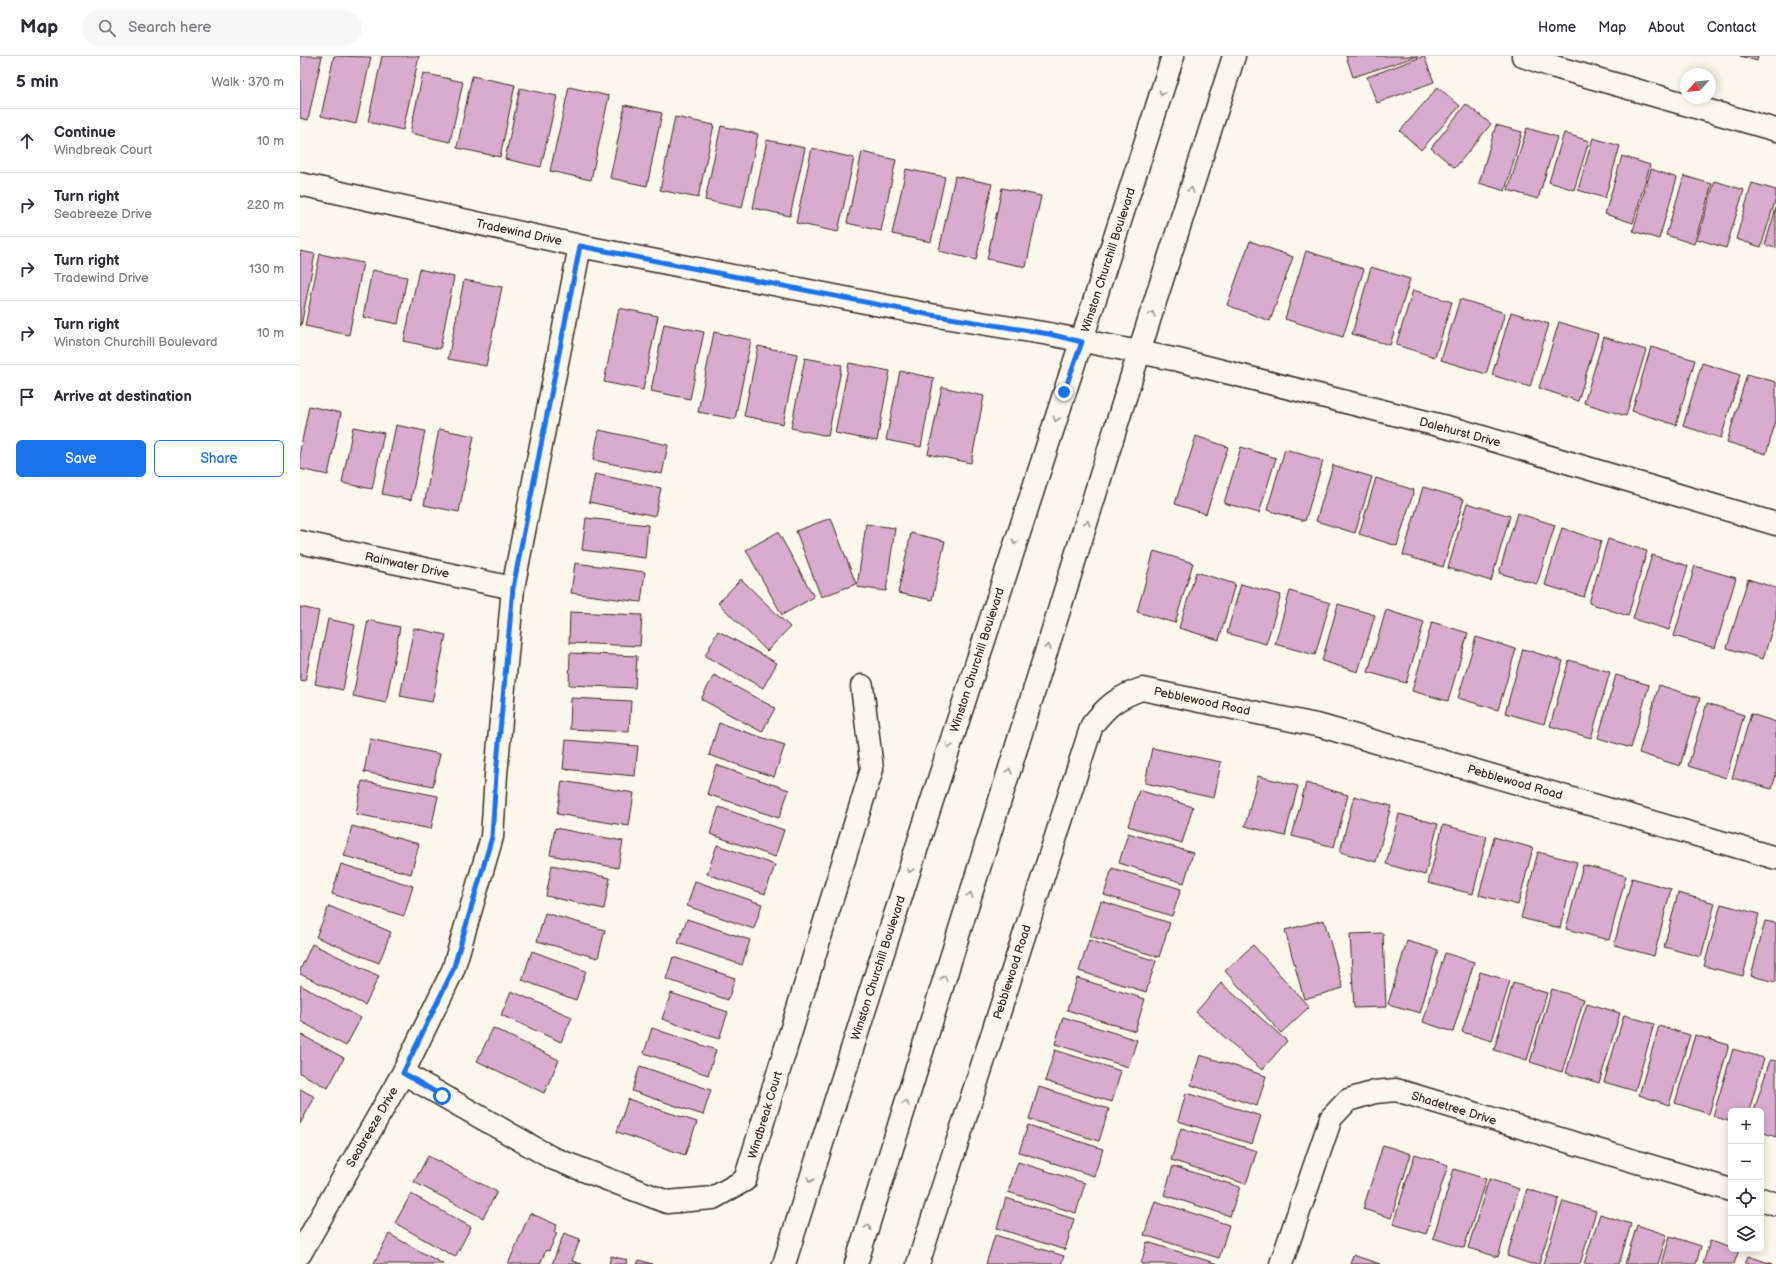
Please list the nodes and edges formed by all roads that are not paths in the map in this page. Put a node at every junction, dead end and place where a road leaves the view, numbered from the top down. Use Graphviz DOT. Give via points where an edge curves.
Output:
graph roads {
  1 [pos="1173,56"];
  2 [pos="1234,56"];
  3 [pos="1523,56"];
  4 [pos="1776,130"];
  5 [pos="300,184"];
  6 [pos="580,246"];
  7 [pos="1082,342"];
  8 [pos="1140,351"];
  9 [pos="1776,524"];
  10 [pos="300,542"];
  11 [pos="513,588"];
  12 [pos="862,686"];
  13 [pos="1776,858"];
  14 [pos="403,1073"];
  15 [pos="1728,1189"];
  16 [pos="1764,1200"];
  17 [pos="1776,1204"];
  18 [pos="300,1254"];
  19 [pos="784,1264"];
  20 [pos="856,1264"];
  21 [pos="918,1264"];
  22 [pos="1281,1264"];
  1 -- 7 [label="street, Winston Churchill Boulevard, one-way"];
  8 -- 2 [label="street, one-way"];
  3 -- 4 [label="street"];
  5 -- 6 [label="street, Tradewind Drive"];
  6 -- 7 [label="street, Tradewind Drive"];
  6 -- 11 [label="street, Seabreeze Drive"];
  7 -- 8 [label="street, Tradewind Drive"];
  7 -- 19 [label="street, Winston Churchill Boulevard, one-way" via="964,699"];
  8 -- 9 [label="street, Dalehurst Drive" via="1462,431"];
  20 -- 8 [label="street, one-way"];
  10 -- 11 [label="street, Rainwater Drive"];
  11 -- 14 [label="street, Seabreeze Drive" via="492,837 453,970"];
  12 -- 14 [label="street, Windbreak Court" via="872,769 745,1180 713,1198 667,1202 552,1158"];
  13 -- 21 [label="street, Pebblewood Road" via="1321,726 1142,689 1124,695 1107,706 1092,725"];
  14 -- 18 [label="street, Seabreeze Drive"];
  15 -- 22 [label="street, Shadetree Drive" via="1396,1090 1375,1092 1348,1100 1331,1118"];
  16 -- 17 [label="street"];
}
